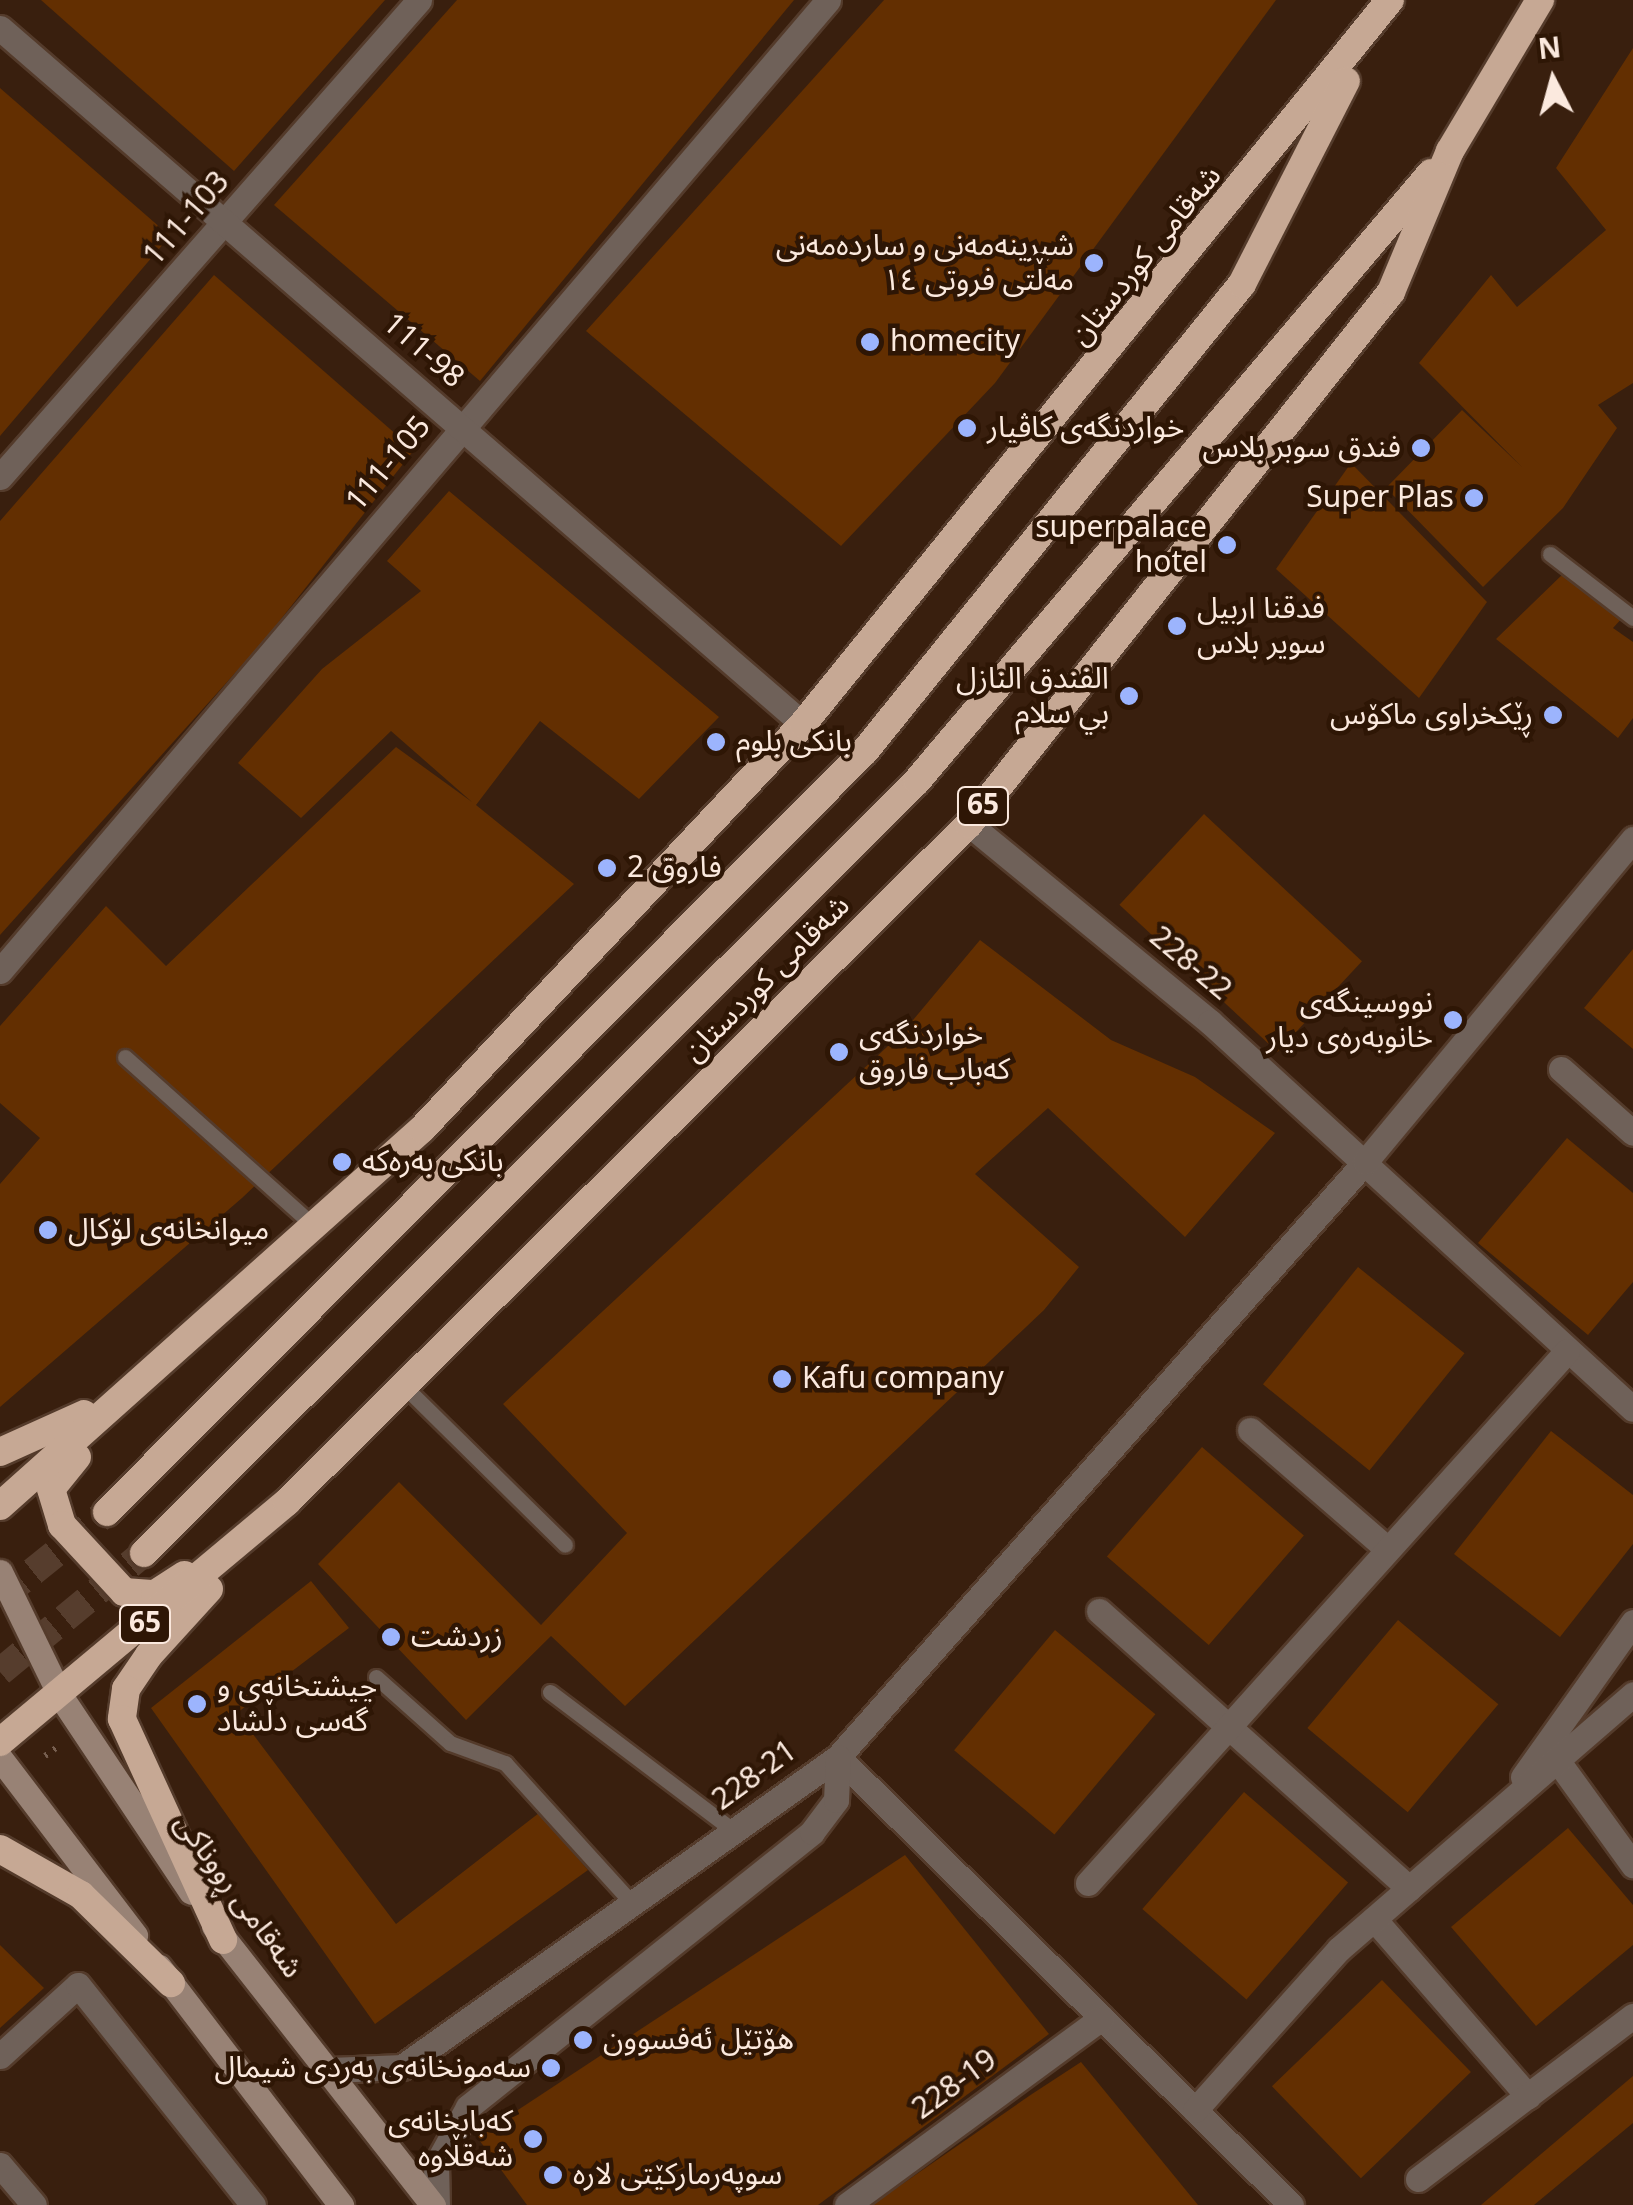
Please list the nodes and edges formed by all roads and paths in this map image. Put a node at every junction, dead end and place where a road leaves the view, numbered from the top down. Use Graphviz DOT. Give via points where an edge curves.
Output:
graph roads {
  1 [pos="419,0"];
  2 [pos="828,0"];
  3 [pos="1390,0"];
  4 [pos="1540,0"];
  5 [pos="1374,26"];
  6 [pos="0,28"];
  7 [pos="1450,151"];
  8 [pos="226,224"];
  9 [pos="462,429"];
  10 [pos="0,478"];
  11 [pos="1550,554"];
  12 [pos="1633,618"];
  13 [pos="803,724"];
  14 [pos="969,824"];
  15 [pos="1633,840"];
  16 [pos="0,971"];
  17 [pos="125,1058"];
  18 [pos="1561,1069"];
  19 [pos="1633,1133"];
  20 [pos="1365,1162"];
  21 [pos="314,1226"];
  22 [pos="221,1307"];
  23 [pos="1567,1351"];
  24 [pos="404,1386"];
  25 [pos="129,1388"];
  26 [pos="1633,1409"];
  27 [pos="1250,1430"];
  28 [pos="0,1452"];
  29 [pos="287,1502"];
  30 [pos="0,1506"];
  31 [pos="107,1512"];
  32 [pos="565,1544"];
  33 [pos="1386,1548"];
  34 [pos="144,1553"];
  35 [pos="0,1572"];
  36 [pos="1099,1610"];
  37 [pos="1633,1622"];
  38 [pos="376,1677"];
  39 [pos="550,1692"];
  40 [pos="1633,1694"];
  41 [pos="61,1697"];
  42 [pos="1232,1722"];
  43 [pos="0,1742"];
  44 [pos="838,1757"];
  45 [pos="0,1758"];
  46 [pos="1556,1760"];
  47 [pos="1503,1807"];
  48 [pos="734,1832"];
  49 [pos="0,1849"];
  50 [pos="1633,1865"];
  51 [pos="1088,1883"];
  52 [pos="1409,1888"];
  53 [pos="632,1903"];
  54 [pos="1374,1918"];
  55 [pos="224,1940"];
  56 [pos="171,1984"];
  57 [pos="1633,2016"];
  58 [pos="1102,2018"];
  59 [pos="0,2056"];
  60 [pos="332,2070"];
  61 [pos="1528,2096"];
  62 [pos="1196,2110"];
  63 [pos="0,2165"];
  64 [pos="1418,2179"];
  65 [pos="1282,2202"];
  66 [pos="34,2205"];
  67 [pos="253,2205"];
  68 [pos="342,2205"];
  69 [pos="434,2205"];
  70 [pos="847,2205"];
  1 -- 8 [label="street, 111-103"];
  2 -- 9 [label="street, 111-105"];
  3 -- 5 [label="highway, شەقامی کوردستان"];
  4 -- 7 [label="highway, شەقامی کوردستان / 65"];
  5 -- 13 [label="highway, شەقامی کوردستان"];
  5 -- 31 [label="highway, شەقامی کوردستان" via="1242,284 866,752"];
  6 -- 8 [label="street, 111-98"];
  7 -- 14 [label="highway, شەقامی کوردستان / 65" via="1392,292"];
  7 -- 34 [label="highway, شەقامی کوردستان / 65" via="917,781"];
  8 -- 9 [label="street, 111-98"];
  8 -- 10 [label="street, 111-103"];
  9 -- 13 [label="street, 111-98"];
  9 -- 16 [label="street, 111-105"];
  11 -- 12 [label="lane"];
  13 -- 21 [label="highway, شەقامی کوردستان" via="422,1129"];
  14 -- 20 [label="street, 228-22"];
  14 -- 24 [label="highway, شەقامی کوردستان / 65"];
  15 -- 20 [label="street"];
  17 -- 21 [label="lane"];
  18 -- 19 [label="street"];
  20 -- 23 [label="street, 228-22"];
  20 -- 44 [label="street"];
  21 -- 22 [label="highway, شەقامی کوردستان"];
  22 -- 25 [label="highway, شەقامی کوردستان"];
  22 -- 29 [label="highway" via="60,1474 52,1505 121,1590 140,1594 160,1591"];
  23 -- 26 [label="street, 228-22"];
  23 -- 33 [label="street"];
  24 -- 29 [label="highway, شەقامی کوردستان / 65"];
  24 -- 32 [label="lane"];
  25 -- 28 [label="highway"];
  25 -- 30 [label="highway, شەقامی کوردستان"];
  27 -- 33 [label="street"];
  29 -- 41 [label="highway, شەقامی کوردستان / 65"];
  29 -- 55 [label="highway" via="149,1655 122,1704 129,1741 194,1861"];
  33 -- 42 [label="street"];
  35 -- 41 [label="main road, شەقامی ڕووناکی"];
  36 -- 42 [label="street"];
  37 -- 47 [label="street"];
  38 -- 53 [label="lane" via="450,1743 505,1763"];
  39 -- 48 [label="lane"];
  40 -- 46 [label="street"];
  41 -- 43 [label="highway, شەقامی کوردستان / 65"];
  41 -- 55 [label="main road, شەقامی ڕووناکی"];
  42 -- 51 [label="street"];
  42 -- 52 [label="street"];
  44 -- 48 [label="street, 228-21"];
  44 -- 58 [label="street"];
  44 -- 69 [label="street, 228-21" via="836,1800 812,1832 468,2107 436,2166"];
  45 -- 56 [label="main road"];
  46 -- 47 [label="street"];
  46 -- 50 [label="street"];
  47 -- 52 [label="street"];
  48 -- 53 [label="street, 228-21"];
  49 -- 56 [label="highway" via="80,1895"];
  52 -- 54 [label="street"];
  53 -- 60 [label="street, 228-21" via="402,2066"];
  54 -- 61 [label="street"];
  54 -- 62 [label="street"];
  55 -- 60 [label="main road, شەقامی ڕووناکی"];
  56 -- 68 [label="main road"];
  57 -- 61 [label="street"];
  58 -- 62 [label="street"];
  58 -- 70 [label="street, 228-19"];
  59 -- 67 [label="street" via="78,1985"];
  60 -- 69 [label="main road, شەقامی ڕووناکی"];
  61 -- 64 [label="street"];
  62 -- 65 [label="street"];
  63 -- 66 [label="street"];
}
